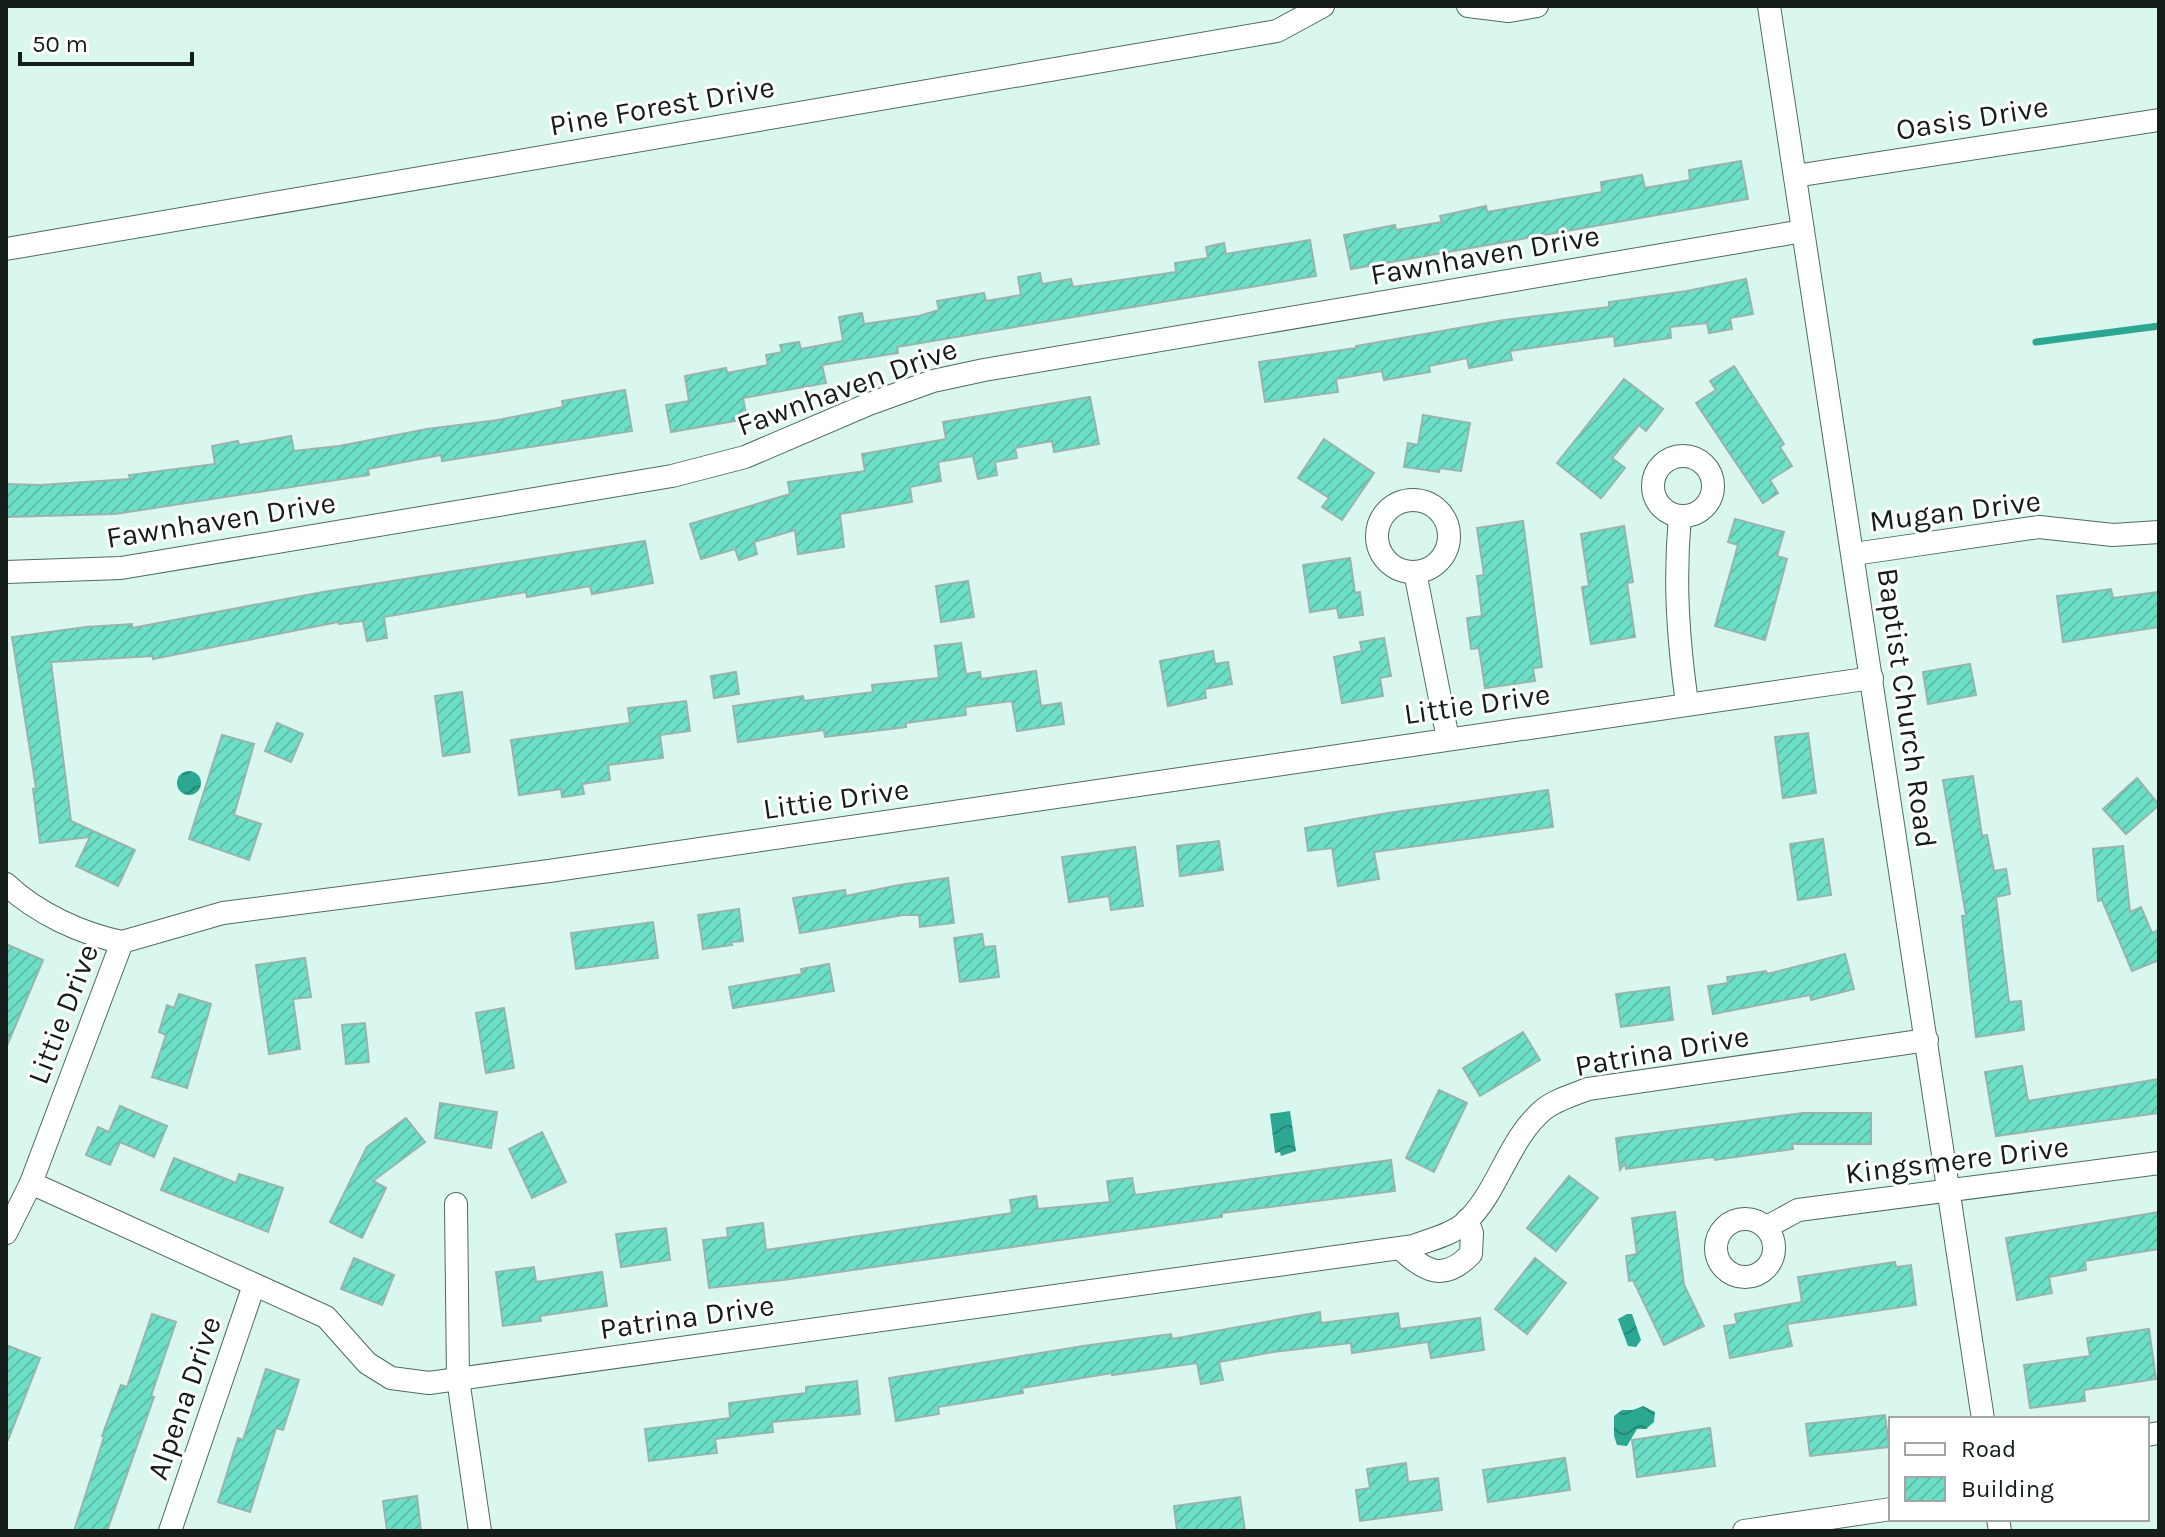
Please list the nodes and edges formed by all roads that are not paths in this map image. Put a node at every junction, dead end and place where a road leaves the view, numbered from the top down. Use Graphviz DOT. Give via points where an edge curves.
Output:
graph roads {
  1 [pos="1323,6"];
  2 [pos="1468,6"];
  3 [pos="1537,6"];
  4 [pos="1769,6"];
  5 [pos="2159,120"];
  6 [pos="1795,176"];
  7 [pos="1803,231"];
  8 [pos="6,249"];
  9 [pos="1680,516"];
  10 [pos="2159,532"];
  11 [pos="1854,554"];
  12 [pos="6,572"];
  13 [pos="1415,572"];
  14 [pos="1872,678"];
  15 [pos="1687,703"];
  16 [pos="1448,739"];
  17 [pos="6,884"];
  18 [pos="122,942"];
  19 [pos="1927,1040"];
  20 [pos="2159,1163"];
  21 [pos="31,1183"];
  22 [pos="1949,1193"];
  23 [pos="456,1204"];
  24 [pos="1467,1220"];
  25 [pos="1767,1227"];
  26 [pos="6,1233"];
  27 [pos="1400,1248"];
  28 [pos="254,1285"];
  29 [pos="458,1379"];
  30 [pos="1983,1417"];
  31 [pos="1889,1509"];
  32 [pos="170,1531"];
  33 [pos="480,1531"];
  34 [pos="1744,1531"];
  1 -- 8 [label="street, Pine Forest Drive" via="1277,31"];
  2 -- 3 [label="street" via="1509,11"];
  4 -- 6 [label="street, Baptist Church Road"];
  5 -- 6 [label="street, Oasis Drive"];
  6 -- 7 [label="street, Baptist Church Road"];
  7 -- 11 [label="street, Baptist Church Road"];
  7 -- 12 [label="street, Fawnhaven Drive" via="933,381 745,457 672,476 121,568"];
  9 -- 15 [label="street" via="1675,568"];
  10 -- 11 [label="street, Mugan Drive" via="2113,535 2039,527"];
  11 -- 14 [label="street, Baptist Church Road"];
  13 -- 16 [label="street"];
  14 -- 15 [label="street, Littie Drive"];
  14 -- 19 [label="street, Baptist Church Road"];
  15 -- 16 [label="street, Littie Drive"];
  16 -- 18 [label="street, Littie Drive" via="549,871 223,913"];
  17 -- 18 [label="street" via="92,936"];
  18 -- 21 [label="street, Littie Drive"];
  19 -- 22 [label="street, Baptist Church Road"];
  19 -- 24 [label="street, Patrina Drive" via="1588,1089 1542,1111 1516,1140"];
  20 -- 22 [label="street, Kingsmere Drive"];
  21 -- 26 [label="street, Littie Drive"];
  21 -- 28 [label="street, Patrina Drive"];
  22 -- 25 [label="street, Kingsmere Drive" via="1798,1210"];
  22 -- 30 [label="street, Baptist Church Road"];
  23 -- 29 [label="street"];
  24 -- 27 [label="street, Patrina Drive" via="1450,1232"];
  24 -- 27 [label="street" via="1471,1254 1451,1271 1415,1263"];
  27 -- 29 [label="street, Patrina Drive"];
  28 -- 29 [label="street, Patrina Drive" via="326,1317 367,1363 391,1378 429,1383"];
  28 -- 32 [label="street, Alpena Drive"];
  29 -- 33 [label="street"];
  31 -- 34 [label="street"];
}
